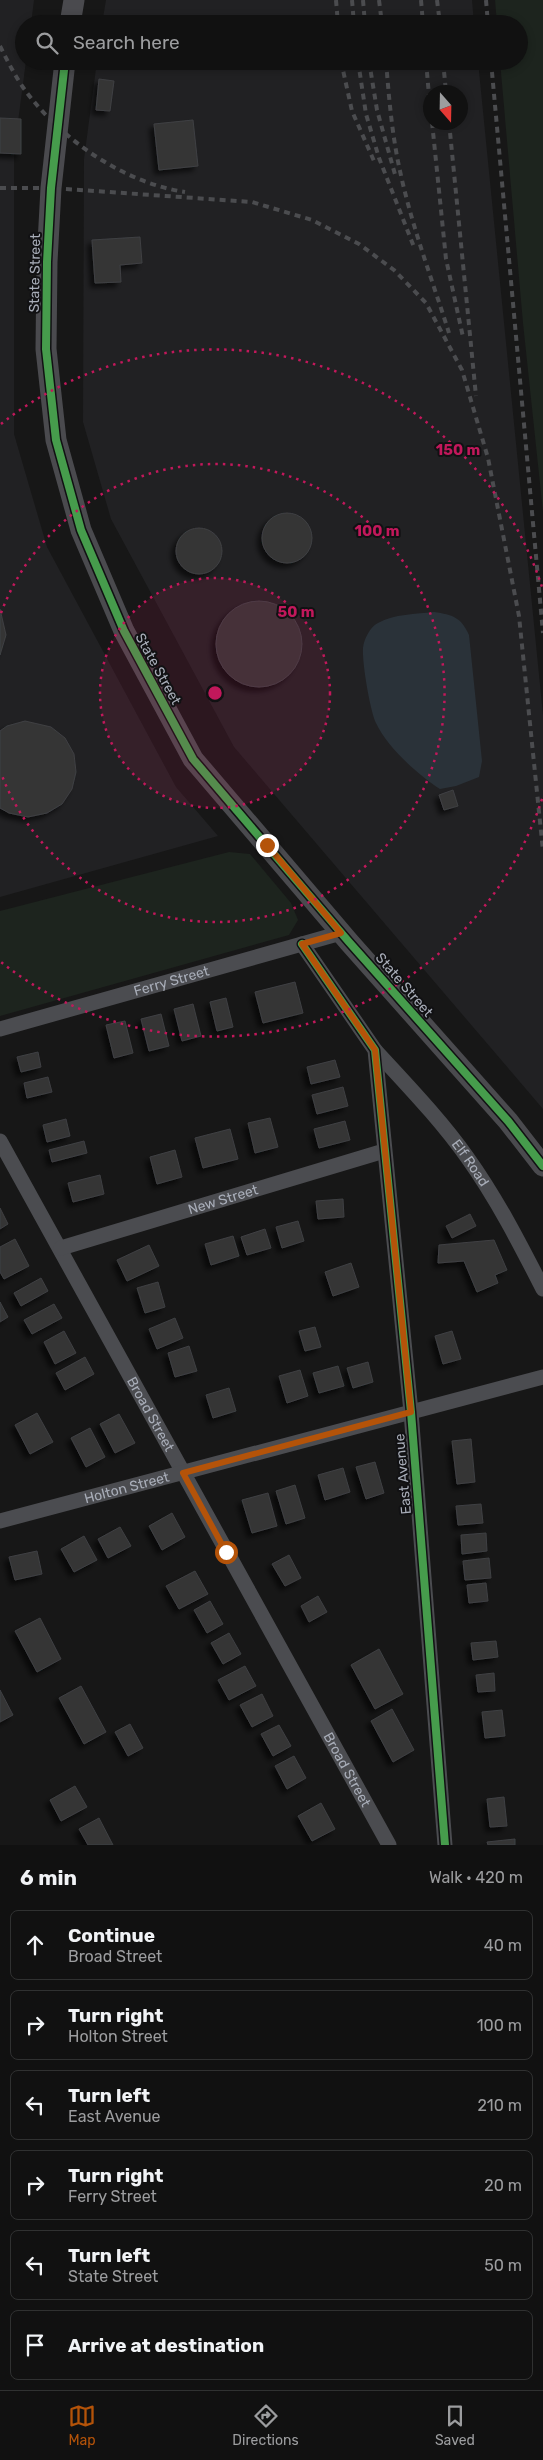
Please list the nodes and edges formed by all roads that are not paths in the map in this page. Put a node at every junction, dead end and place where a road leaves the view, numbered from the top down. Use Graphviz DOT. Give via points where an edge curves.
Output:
graph roads {
  1 [pos="74,0"];
  2 [pos="72,15"];
  3 [pos="64,70"];
  4 [pos="341,933"];
  5 [pos="302,944"];
  6 [pos="0,1029"];
  7 [pos="375,1050"];
  8 [pos="0,1141"];
  9 [pos="384,1152"];
  10 [pos="543,1166"];
  11 [pos="61,1248"];
  12 [pos="543,1289"];
  13 [pos="543,1377"];
  14 [pos="411,1412"];
  15 [pos="183,1473"];
  16 [pos="0,1521"];
  17 [pos="389,1845"];
  18 [pos="445,1845"];
  1 -- 2 [label="street"];
  3 -- 4 [label="street, State Street" via="51,188 46,350 56,440 81,530 124,632 193,759"];
  4 -- 5 [label="street, Ferry Street"];
  4 -- 10 [label="street, State Street" via="508,1121"];
  5 -- 6 [label="street, Ferry Street"];
  5 -- 7 [label="street, East Avenue"];
  7 -- 9 [label="street, East Avenue"];
  7 -- 12 [label="street, Elf Road" via="415,1092 467,1157 502,1210"];
  8 -- 11 [label="street, Broad Street"];
  9 -- 11 [label="street, New Street"];
  9 -- 14 [label="street, East Avenue"];
  11 -- 15 [label="street, Broad Street"];
  13 -- 14 [label="street, Holton Street"];
  14 -- 15 [label="street, Holton Street"];
  14 -- 18 [label="street, East Avenue"];
  15 -- 16 [label="street, Holton Street"];
  15 -- 17 [label="street, Broad Street"];
}
